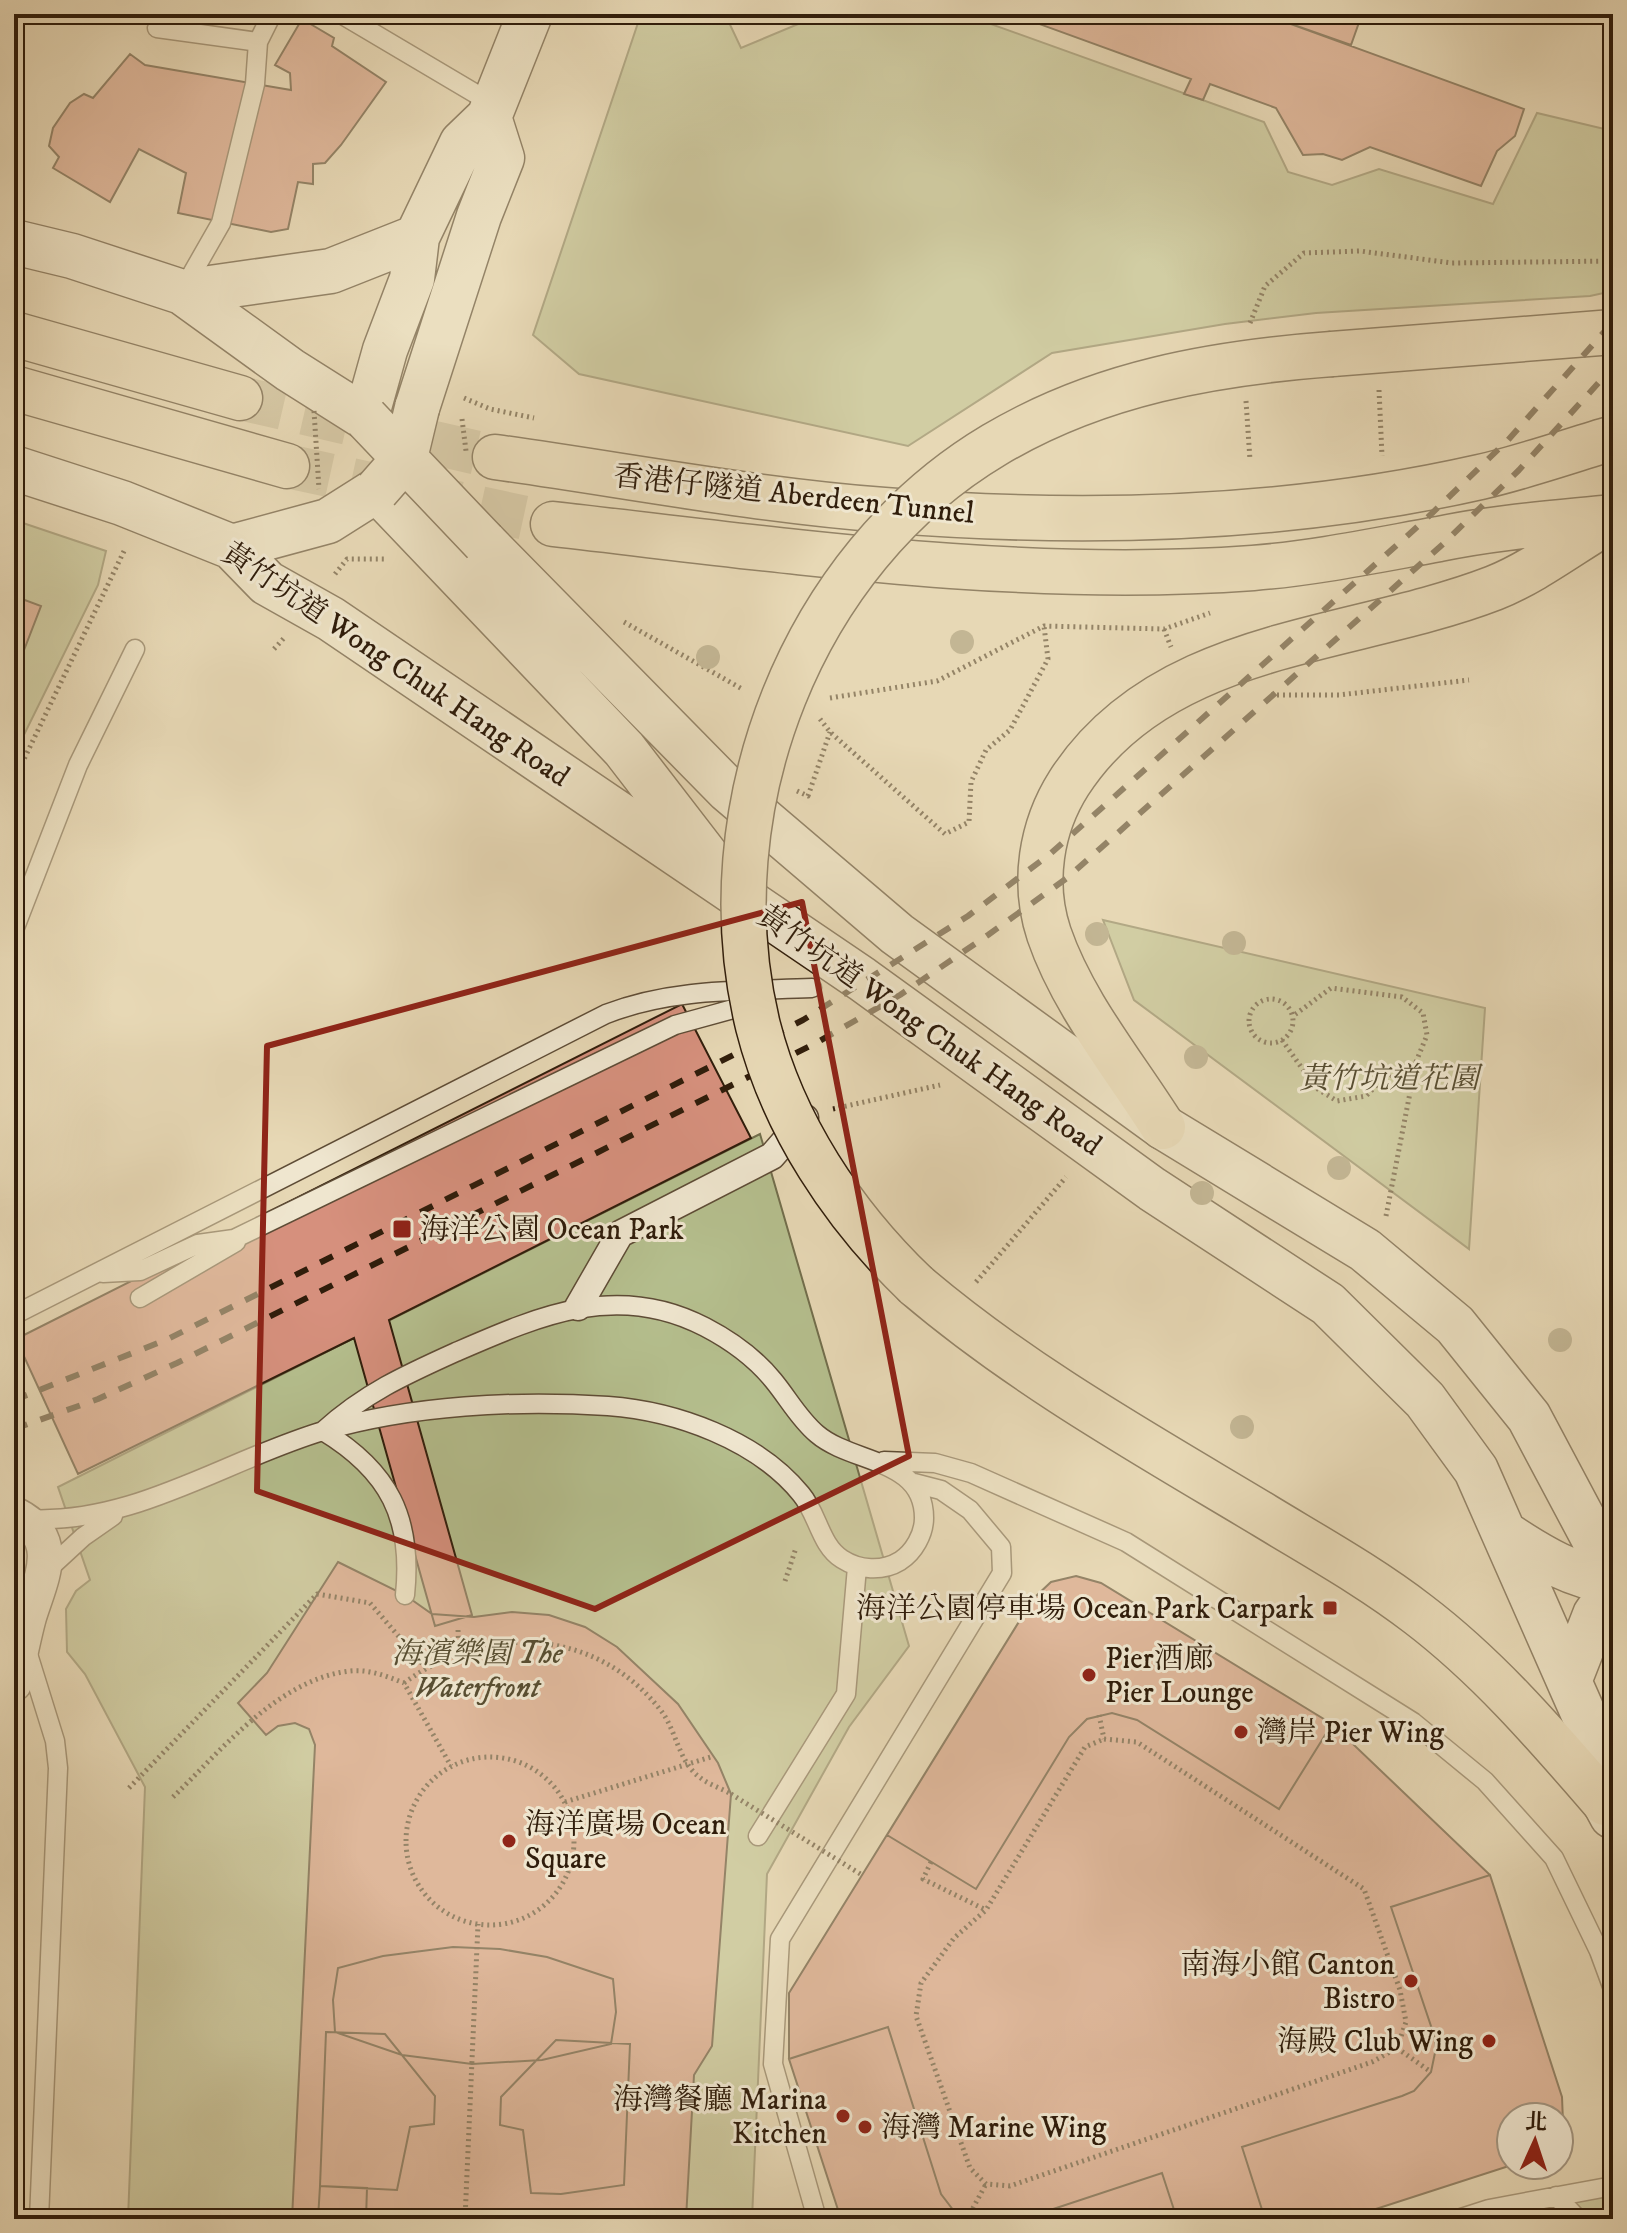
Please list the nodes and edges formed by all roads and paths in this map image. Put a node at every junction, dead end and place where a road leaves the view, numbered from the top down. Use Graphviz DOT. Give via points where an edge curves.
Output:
graph roads {
  1 [pos="272,14"];
  2 [pos="341,14"];
  3 [pos="530,14"];
  4 [pos="157,28"];
  5 [pos="258,42"];
  6 [pos="491,110"];
  7 [pos="417,237"];
  8 [pos="14,242"];
  9 [pos="1613,261"];
  10 [pos="182,292"];
  11 [pos="1249,326"];
  12 [pos="1613,332"];
  13 [pos="14,334"];
  14 [pos="1378,385"];
  15 [pos="14,388"];
  16 [pos="1245,390"];
  17 [pos="313,397"];
  18 [pos="462,397"];
  19 [pos="240,398"];
  20 [pos="369,408"];
  21 [pos="490,409"];
  22 [pos="462,419"];
  23 [pos="1613,438"];
  24 [pos="480,454"];
  25 [pos="405,458"];
  26 [pos="1250,460"];
  27 [pos="1382,466"];
  28 [pos="14,468"];
  29 [pos="333,489"];
  30 [pos="1613,518"];
  31 [pos="553,524"];
  32 [pos="398,542"];
  33 [pos="232,547"];
  34 [pos="125,549"];
  35 [pos="332,578"];
  36 [pos="1222,608"];
  37 [pos="619,619"];
  38 [pos="1044,626"];
  39 [pos="135,649"];
  40 [pos="1469,680"];
  41 [pos="755,691"];
  42 [pos="1268,695"];
  43 [pos="820,698"];
  44 [pos="813,709"];
  45 [pos="830,732"];
  46 [pos="14,780"];
  47 [pos="799,781"];
  48 [pos="730,888"];
  49 [pos="14,930"];
  50 [pos="835,984"];
  51 [pos="763,1001"];
  52 [pos="1293,1016"];
  53 [pos="1282,1040"];
  54 [pos="1416,1062"];
  55 [pos="948,1083"];
  56 [pos="809,1114"];
  57 [pos="1163,1127"];
  58 [pos="1069,1174"];
  59 [pos="1386,1217"];
  60 [pos="277,1219"];
  61 [pos="97,1273"];
  62 [pos="978,1280"];
  63 [pos="140,1298"];
  64 [pos="578,1307"];
  65 [pos="14,1315"];
  66 [pos="323,1431"];
  67 [pos="877,1462"];
  68 [pos="914,1483"];
  69 [pos="126,1508"];
  70 [pos="19,1516"];
  71 [pos="1507,1535"];
  72 [pos="857,1567"];
  73 [pos="1613,1575"];
  74 [pos="42,1580"];
  75 [pos="1613,1582"];
  76 [pos="1613,1589"];
  77 [pos="405,1595"];
  78 [pos="19,1625"];
  79 [pos="458,1630"];
  80 [pos="459,1651"];
  81 [pos="425,1667"];
  82 [pos="1570,1679"];
  83 [pos="404,1683"];
  84 [pos="14,1684"];
  85 [pos="1099,1715"];
  86 [pos="1104,1739"];
  87 [pos="714,1756"];
  88 [pos="451,1766"];
  89 [pos="689,1766"];
  90 [pos="129,1788"];
  91 [pos="173,1797"];
  92 [pos="565,1802"];
  93 [pos="1609,1811"];
  94 [pos="758,1836"];
  95 [pos="931,1862"];
  96 [pos="862,1875"];
  97 [pos="986,1910"];
  98 [pos="478,1924"];
  99 [pos="1613,1989"];
  100 [pos="1397,2048"];
  101 [pos="1431,2072"];
  102 [pos="986,2184"];
  103 [pos="1613,2186"];
  104 [pos="1556,2196"];
  105 [pos="39,2219"];
  106 [pos="465,2219"];
  107 [pos="817,2219"];
  108 [pos="967,2219"];
  109 [pos="1458,2219"];
  110 [pos="1578,2219"];
  1 -- 5 [label="lane"];
  2 -- 6 [label="lane"];
  3 -- 6 [label="main road"];
  4 -- 5 [label="lane"];
  5 -- 10 [label="lane" via="255,84 221,223"];
  6 -- 7 [label="main road" via="462,143"];
  6 -- 25 [label="main road, bridge" via="502,158 479,216"];
  7 -- 10 [label="main road" via="331,271"];
  7 -- 20 [label="main road" via="412,279"];
  8 -- 10 [label="main road, 黃竹坑道 Wong Chuk Hang Road"];
  9 -- 11 [label="path" via="1452,263 1360,251 1304,253 1265,286"];
  10 -- 17 [label="main road, 黃竹坑道 Wong Chuk Hang Road"];
  12 -- 93 [label="highway, bridge" via="1229,364 1144,381 1068,407 991,446 933,489 868,555 827,611 785,692 760,765 745,874 745,931 758,1025 789,1110 824,1175 872,1240 962,1324 1047,1385 1419,1614 1516,1700"];
  13 -- 19 [label="highway"];
  14 -- 27 [label="path"];
  15 -- 29 [label="highway"];
  16 -- 26 [label="path"];
  17 -- 20 [label="main road, 黃竹坑道 Wong Chuk Hang Road"];
  17 -- 29 [label="path, bridge"];
  18 -- 21 [label="path"];
  20 -- 25 [label="main road, 黃竹坑道 Wong Chuk Hang Road, bridge"];
  20 -- 29 [label="main road"];
  22 -- 24 [label="path, bridge"];
  23 -- 24 [label="highway, 香港仔隧道 Aberdeen Tunnel" via="1482,477 1385,495 1214,515 1113,518 883,510"];
  25 -- 29 [label="main road, bridge"];
  25 -- 57 [label="main road, 黃竹坑道 Wong Chuk Hang Road, bridge" via="728,790 897,934"];
  28 -- 33 [label="main road, 黃竹坑道 Wong Chuk Hang Road"];
  29 -- 32 [label="main road"];
  29 -- 33 [label="main road" via="328,521"];
  30 -- 31 [label="highway, 香港仔隧道 Aberdeen Tunnel" via="1491,530 1378,553 1254,568 1113,573 953,565"];
  30 -- 57 [label="highway" via="1496,587 1230,661 1184,681 1108,732 1076,772 1055,804 1040,854 1048,931 1066,975"];
  32 -- 35 [label="path" via="347,559"];
  32 -- 48 [label="main road" via="624,749"];
  33 -- 48 [label="main road, 黃竹坑道 Wong Chuk Hang Road" via="267,583 331,619"];
  34 -- 46 [label="path"];
  36 -- 38 [label="path" via="1164,629"];
  37 -- 41 [label="path" via="742,689"];
  38 -- 43 [label="path" via="937,681"];
  38 -- 45 [label="path" via="1048,659 1010,730 986,750 971,782 969,822 945,834"];
  39 -- 49 [label="lane" via="78,765"];
  40 -- 42 [label="path" via="1339,695"];
  44 -- 45 [label="path"];
  45 -- 47 [label="path" via="808,796 796,792"];
  48 -- 50 [label="main road, 黃竹坑道 Wong Chuk Hang Road"];
  50 -- 51 [label="lane"];
  50 -- 61 [label="lane" via="687,992 634,1003"];
  50 -- 71 [label="main road, 黃竹坑道 Wong Chuk Hang Road" via="1328,1304 1425,1400 1476,1470"];
  51 -- 56 [label="street"];
  51 -- 60 [label="lane" via="675,1025"];
  52 -- 53 [label="path" via="1292,1030"];
  52 -- 53 [label="path" via="1273,999 1259,1003 1250,1015 1255,1035 1268,1042"];
  52 -- 54 [label="path" via="1331,988 1402,997 1423,1013 1427,1035"];
  53 -- 54 [label="path" via="1316,1088 1337,1101 1366,1096 1384,1078"];
  54 -- 59 [label="path"];
  55 -- 56 [label="path"];
  56 -- 64 [label="street" via="772,1156 620,1234"];
  57 -- 73 [label="main road, 黃竹坑道 Wong Chuk Hang Road" via="1365,1250 1455,1325 1529,1417"];
  58 -- 62 [label="path"];
  60 -- 61 [label="lane" via="234,1239 198,1244 140,1271"];
  60 -- 63 [label="lane"];
  61 -- 65 [label="lane"];
  64 -- 66 [label="lane" via="536,1317 390,1382 355,1402"];
  64 -- 67 [label="lane" via="662,1311 703,1325 740,1348 771,1377 812,1430 831,1445"];
  66 -- 69 [label="lane"];
  66 -- 72 [label="lane" via="472,1407 572,1405 650,1412 724,1437 758,1456 800,1492 837,1556"];
  66 -- 77 [label="lane" via="375,1471 393,1499 404,1530"];
  67 -- 68 [label="lane" via="898,1469"];
  67 -- 99 [label="lane" via="935,1463 971,1473 1126,1542 1413,1722 1485,1781 1554,1858"];
  68 -- 72 [label="lane" via="924,1503 924,1525 916,1546 900,1561 879,1569"];
  68 -- 107 [label="lane" via="941,1490 970,1510 1001,1547 1002,1573 780,1939 773,2064"];
  69 -- 70 [label="lane" via="75,1519"];
  69 -- 74 [label="lane" via="83,1537"];
  70 -- 74 [label="street" via="42,1543"];
  71 -- 75 [label="main road" via="1547,1562 1586,1578"];
  71 -- 82 [label="main road, 黃竹坑道 Wong Chuk Hang Road"];
  72 -- 94 [label="lane" via="846,1694"];
  74 -- 78 [label="street"];
  76 -- 82 [label="main road" via="1595,1615"];
  78 -- 84 [label="street"];
  78 -- 105 [label="lane" via="55,1741 58,1768"];
  79 -- 80 [label="path"];
  80 -- 81 [label="path"];
  80 -- 89 [label="path" via="496,1642 534,1642 571,1649 606,1664 663,1714"];
  81 -- 83 [label="path"];
  81 -- 90 [label="path" via="370,1603 317,1594"];
  82 -- 93 [label="main road, 黃竹坑道 Wong Chuk Hang Road" via="1587,1722"];
  83 -- 88 [label="path"];
  83 -- 91 [label="path" via="375,1672 327,1675 253,1720"];
  85 -- 86 [label="path"];
  86 -- 97 [label="path" via="1085,1747"];
  86 -- 100 [label="path" via="1137,1742 1364,1889 1400,1990 1406,2022"];
  87 -- 89 [label="path"];
  88 -- 92 [label="path" via="476,1758 515,1761 549,1780"];
  88 -- 98 [label="path" via="429,1781 414,1803 406,1828 407,1855 415,1880 431,1901"];
  89 -- 92 [label="path"];
  89 -- 96 [label="path, bridge"];
  92 -- 98 [label="path" via="574,1827 574,1853 551,1900 529,1916 505,1924"];
  95 -- 97 [label="path" via="923,1879"];
  97 -- 102 [label="path" via="936,1959 921,1983 916,2016 970,2168"];
  98 -- 106 [label="path"];
  100 -- 101 [label="path"];
  100 -- 102 [label="path" via="1372,2062 1010,2186"];
  102 -- 108 [label="path"];
  103 -- 104 [label="lane"];
  104 -- 109 [label="lane"];
  104 -- 110 [label="lane"];
}
